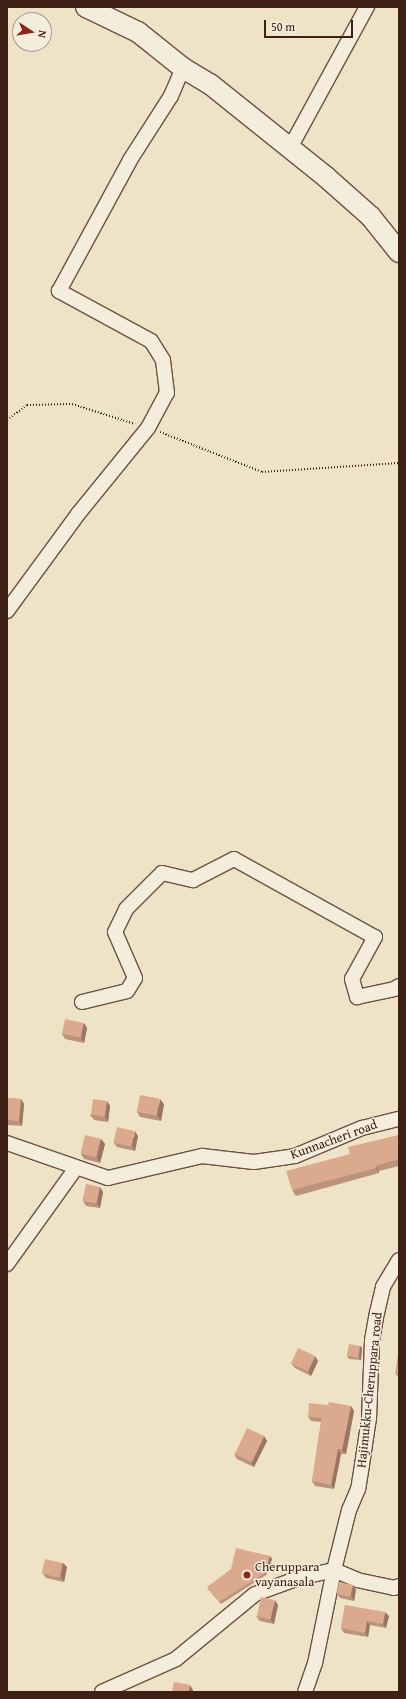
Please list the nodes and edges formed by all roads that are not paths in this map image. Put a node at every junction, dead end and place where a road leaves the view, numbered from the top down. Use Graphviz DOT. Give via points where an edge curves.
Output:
graph roads {
  1 [pos="86,7"];
  2 [pos="367,7"];
  3 [pos="183,68"];
  4 [pos="290,148"];
  5 [pos="399,252"];
  6 [pos="7,611"];
  7 [pos="399,986"];
  8 [pos="82,1002"];
  9 [pos="399,1119"];
  10 [pos="10,1144"];
  11 [pos="76,1168"];
  12 [pos="399,1260"];
  13 [pos="7,1264"];
  14 [pos="334,1570"];
  15 [pos="399,1586"];
  16 [pos="102,1692"];
  17 [pos="305,1692"];
  1 -- 3 [label="main road" via="138,32"];
  2 -- 4 [label="street"];
  3 -- 4 [label="main road" via="210,84"];
  3 -- 6 [label="street" via="171,96 126,166 59,291 151,341 163,360 167,393 148,428 78,514"];
  4 -- 5 [label="main road" via="371,217"];
  7 -- 8 [label="street" via="357,997 352,980 375,937 234,859 193,880 162,873 126,909 115,932 135,978 127,991"];
  9 -- 11 [label="street, Kunnacheri road" via="362,1128 295,1156 264,1162 202,1156 108,1178"];
  10 -- 11 [label="street, Kunnacheri road"];
  11 -- 13 [label="street"];
  12 -- 14 [label="street, Hajimukku-Cheruppara road" via="383,1287 377,1312 372,1341 369,1418 360,1481 348,1510"];
  14 -- 15 [label="street" via="357,1580 394,1588"];
  14 -- 16 [label="street" via="299,1578 255,1594 176,1659"];
  14 -- 17 [label="street, Hajimukku-Cheruppara road" via="315,1664"];
}
